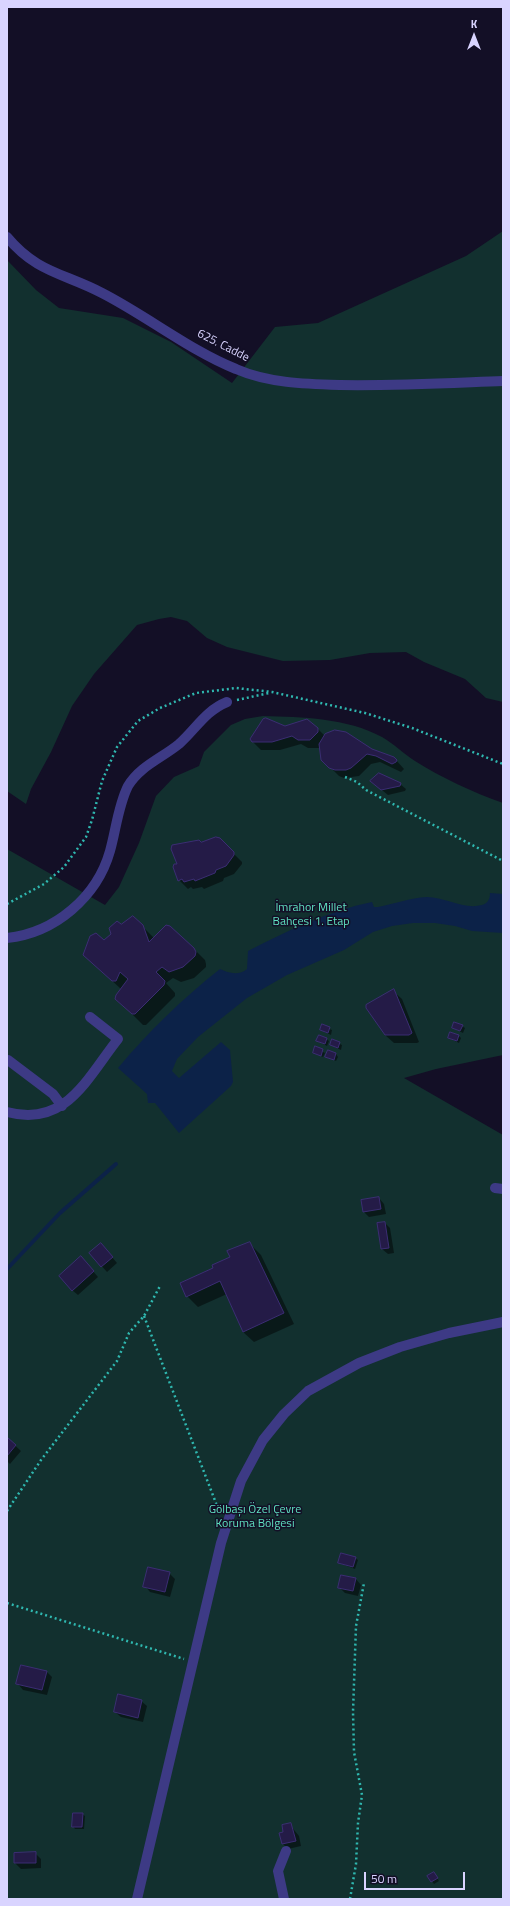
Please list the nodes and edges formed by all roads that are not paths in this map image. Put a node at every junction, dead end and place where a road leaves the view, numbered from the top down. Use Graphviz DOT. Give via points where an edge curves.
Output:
graph roads {
  1 [pos="7,237"];
  2 [pos="503,381"];
  3 [pos="226,702"];
  4 [pos="7,938"];
  5 [pos="90,1017"];
  6 [pos="8,1060"];
  7 [pos="62,1106"];
  8 [pos="7,1112"];
  9 [pos="503,1322"];
  10 [pos="286,1851"];
  11 [pos="137,1899"];
  12 [pos="284,1899"];
  1 -- 2 [label="street, 625. Cadde" via="29,260 43,268 102,293 222,363 256,377 370,386"];
  3 -- 4 [label="street" via="211,710 178,744 134,778 122,804 106,861 96,881 83,898 48,927 24,936"];
  5 -- 7 [label="street" via="118,1039 70,1100"];
  6 -- 7 [label="street" via="53,1094"];
  7 -- 8 [label="street" via="36,1115"];
  9 -- 11 [label="street" via="448,1333 400,1347 359,1363 308,1391 284,1414 263,1440 241,1481 227,1522"];
  10 -- 12 [label="street" via="278,1871"];
}
